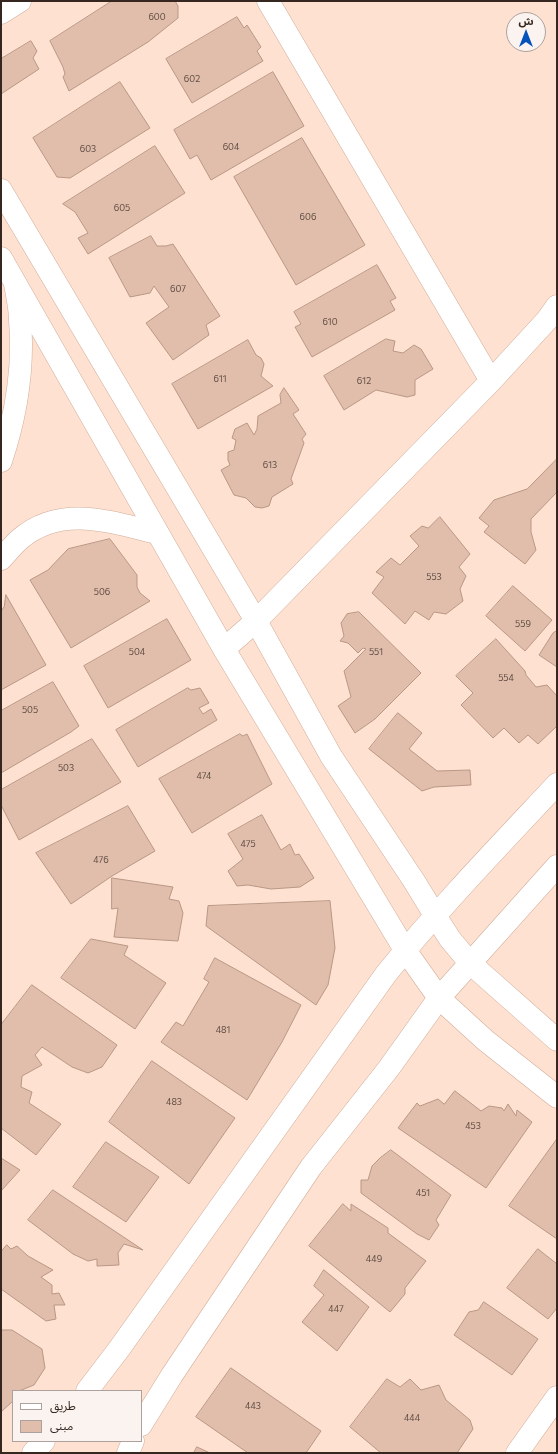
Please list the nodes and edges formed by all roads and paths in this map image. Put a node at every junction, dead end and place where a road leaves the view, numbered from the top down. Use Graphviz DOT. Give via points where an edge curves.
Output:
graph roads {
  1 [pos="20,1"];
  2 [pos="268,1"];
  3 [pos="1,13"];
  4 [pos="1,190"];
  5 [pos="1,258"];
  6 [pos="15,281"];
  7 [pos="557,306"];
  8 [pos="491,381"];
  9 [pos="1,461"];
  10 [pos="157,534"];
  11 [pos="1,559"];
  12 [pos="256,621"];
  13 [pos="224,649"];
  14 [pos="557,784"];
  15 [pos="557,866"];
  16 [pos="436,916"];
  17 [pos="405,950"];
  18 [pos="470,963"];
  19 [pos="439,998"];
  20 [pos="557,1040"];
  21 [pos="557,1097"];
  22 [pos="88,1390"];
  23 [pos="557,1396"];
  24 [pos="142,1423"];
  25 [pos="43,1442"];
  26 [pos="133,1442"];
  27 [pos="33,1453"];
  28 [pos="128,1453"];
  29 [pos="517,1453"];
  1 -- 3 [label="street"];
  2 -- 8 [label="street"];
  4 -- 12 [label="street"];
  5 -- 6 [label="street"];
  6 -- 9 [label="street" via="21,359 10,436"];
  6 -- 10 [label="street"];
  7 -- 8 [label="street"];
  8 -- 12 [label="street"];
  10 -- 11 [label="street" via="120,524 82,518 65,519 49,522 34,530 20,539"];
  10 -- 13 [label="street"];
  12 -- 13 [label="street"];
  12 -- 16 [label="street" via="331,756"];
  13 -- 17 [label="street"];
  14 -- 16 [label="street"];
  15 -- 18 [label="street"];
  16 -- 17 [label="street"];
  16 -- 18 [label="street" via="450,939"];
  17 -- 19 [label="street"];
  17 -- 22 [label="street"];
  18 -- 19 [label="street"];
  18 -- 20 [label="street"];
  19 -- 21 [label="street" via="485,1040"];
  19 -- 24 [label="street" via="389,1068 311,1168"];
  23 -- 29 [label="street"];
  25 -- 27 [label="street"];
  26 -- 28 [label="street"];
}
